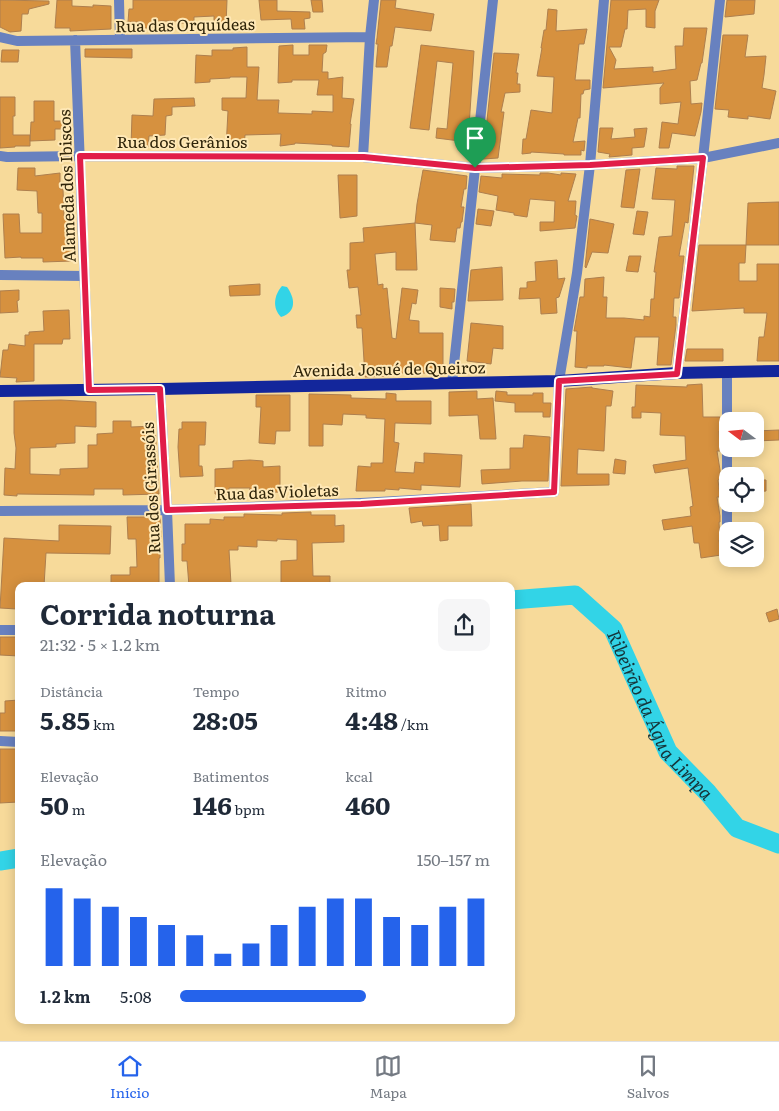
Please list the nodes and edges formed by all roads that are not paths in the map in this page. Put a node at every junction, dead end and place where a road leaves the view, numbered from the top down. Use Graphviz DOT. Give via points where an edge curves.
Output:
graph roads {
  1 [pos="119,0"];
  2 [pos="374,0"];
  3 [pos="493,0"];
  4 [pos="604,0"];
  5 [pos="720,0"];
  6 [pos="0,37"];
  7 [pos="370,37"];
  8 [pos="75,40"];
  9 [pos="120,40"];
  10 [pos="779,143"];
  11 [pos="0,156"];
  12 [pos="80,156"];
  13 [pos="364,157"];
  14 [pos="703,158"];
  15 [pos="590,165"];
  16 [pos="475,168"];
  17 [pos="0,275"];
  18 [pos="84,276"];
  19 [pos="779,371"];
  20 [pos="727,372"];
  21 [pos="677,374"];
  22 [pos="559,381"];
  23 [pos="452,382"];
  24 [pos="160,389"];
  25 [pos="89,390"];
  26 [pos="0,391"];
  27 [pos="167,510"];
  28 [pos="0,511"];
  29 [pos="728,522"];
  30 [pos="170,582"];
  31 [pos="0,630"];
  32 [pos="15,630"];
  33 [pos="0,741"];
  34 [pos="15,742"];
  1 -- 9 [label="street"];
  2 -- 7 [label="street"];
  3 -- 16 [label="street"];
  4 -- 15 [label="street"];
  5 -- 14 [label="street"];
  6 -- 8 [label="street, Rua das Orquídeas" via="18,41"];
  7 -- 9 [label="street, Rua das Orquídeas"];
  7 -- 13 [label="street"];
  8 -- 9 [label="street, Rua das Orquídeas"];
  8 -- 12 [label="street, Alameda dos Ibiscos"];
  10 -- 14 [label="street, Rua dos Gerânios"];
  11 -- 12 [label="street, Rua dos Gerânios"];
  12 -- 13 [label="street, Rua dos Gerânios"];
  12 -- 18 [label="street, Alameda dos Ibiscos"];
  13 -- 16 [label="street, Rua dos Gerânios"];
  14 -- 15 [label="street, Rua dos Gerânios"];
  14 -- 21 [label="street"];
  15 -- 16 [label="street, Rua dos Gerânios"];
  15 -- 22 [label="street" via="578,272"];
  16 -- 23 [label="street"];
  17 -- 18 [label="street"];
  18 -- 25 [label="street, Alameda dos Ibiscos"];
  19 -- 20 [label="main road, Avenida Josué de Queiroz"];
  20 -- 21 [label="main road, Avenida Josué de Queiroz"];
  20 -- 29 [label="street"];
  21 -- 22 [label="main road, Avenida Josué de Queiroz"];
  22 -- 23 [label="main road, Avenida Josué de Queiroz"];
  22 -- 27 [label="street, Rua das Violetas" via="554,492 361,504"];
  23 -- 24 [label="main road, Avenida Josué de Queiroz"];
  24 -- 25 [label="main road, Avenida Josué de Queiroz"];
  24 -- 27 [label="street, Rua dos Girassóis"];
  25 -- 26 [label="main road, Avenida Josué de Queiroz"];
  27 -- 28 [label="street, Rua das Violetas"];
  27 -- 30 [label="street, Rua dos Girassóis"];
  31 -- 32 [label="street"];
  33 -- 34 [label="street"];
}
